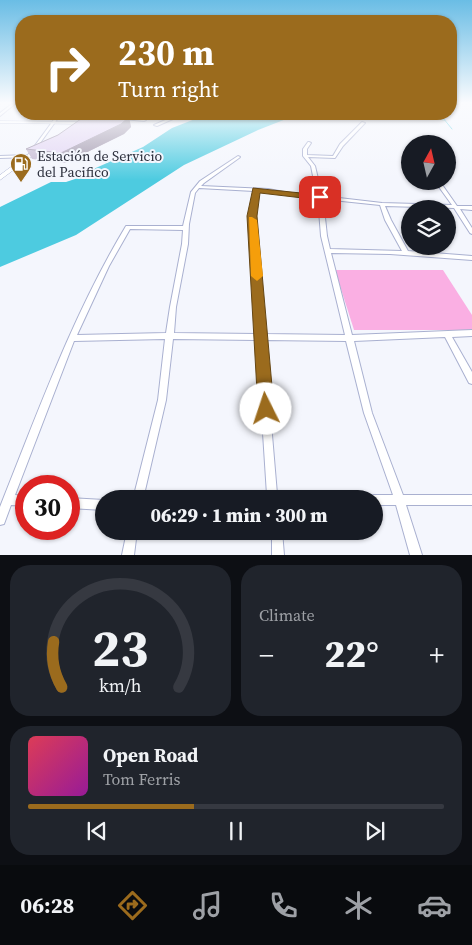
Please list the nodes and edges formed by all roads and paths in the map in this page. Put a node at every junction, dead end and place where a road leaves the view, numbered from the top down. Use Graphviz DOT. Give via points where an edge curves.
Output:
graph roads {
  1 [pos="49,129"];
  2 [pos="357,129"];
  3 [pos="309,143"];
  4 [pos="44,150"];
  5 [pos="29,156"];
  6 [pos="305,156"];
  7 [pos="0,157"];
  8 [pos="238,157"];
  9 [pos="0,178"];
  10 [pos="199,187"];
  11 [pos="256,190"];
  12 [pos="320,197"];
  13 [pos="382,204"];
  14 [pos="401,205"];
  15 [pos="456,207"];
  16 [pos="472,208"];
  17 [pos="185,228"];
  18 [pos="472,232"];
  19 [pos="401,243"];
  20 [pos="328,251"];
  21 [pos="401,254"];
  22 [pos="423,255"];
  23 [pos="472,258"];
  24 [pos="472,333"];
  25 [pos="169,336"];
  26 [pos="448,336"];
  27 [pos="72,338"];
  28 [pos="261,338"];
  29 [pos="349,338"];
  30 [pos="472,380"];
  31 [pos="140,490"];
  32 [pos="270,490"];
  33 [pos="9,500"];
  34 [pos="15,500"];
  35 [pos="383,500"];
  36 [pos="472,500"];
  37 [pos="400,501"];
  38 [pos="80,504"];
  39 [pos="95,504"];
  40 [pos="0,520"];
  41 [pos="130,540"];
  42 [pos="277,540"];
  43 [pos="128,555"];
  44 [pos="278,555"];
  45 [pos="416,555"];
  1 -- 5 [label="street"];
  2 -- 6 [label="street" via="340,145 334,157"];
  3 -- 6 [label="street"];
  4 -- 5 [label="street"];
  5 -- 7 [label="street"];
  5 -- 9 [label="street"];
  6 -- 12 [label="street" via="313,166"];
  8 -- 10 [label="street"];
  10 -- 11 [label="street"];
  10 -- 17 [label="street" via="193,194"];
  11 -- 12 [label="street"];
  11 -- 28 [label="street" via="252,216"];
  12 -- 13 [label="street"];
  12 -- 20 [label="street"];
  13 -- 14 [label="street"];
  13 -- 19 [label="street"];
  15 -- 16 [label="street"];
  15 -- 18 [label="street"];
  17 -- 25 [label="street"];
  17 -- 27 [label="street" via="128,227"];
  20 -- 21 [label="street"];
  20 -- 29 [label="street"];
  22 -- 23 [label="street"];
  24 -- 26 [label="street"];
  25 -- 27 [label="street"];
  25 -- 28 [label="street"];
  25 -- 31 [label="street" via="162,400"];
  26 -- 29 [label="street"];
  26 -- 30 [label="street"];
  27 -- 33 [label="street"];
  28 -- 29 [label="street"];
  28 -- 32 [label="street"];
  29 -- 37 [label="street" via="368,413"];
  33 -- 34 [label="street"];
  33 -- 40 [label="street"];
  35 -- 37 [label="street"];
  36 -- 37 [label="street"];
  37 -- 45 [label="street"];
  38 -- 39 [label="street"];
  41 -- 43 [label="street"];
  42 -- 44 [label="street"];
}
